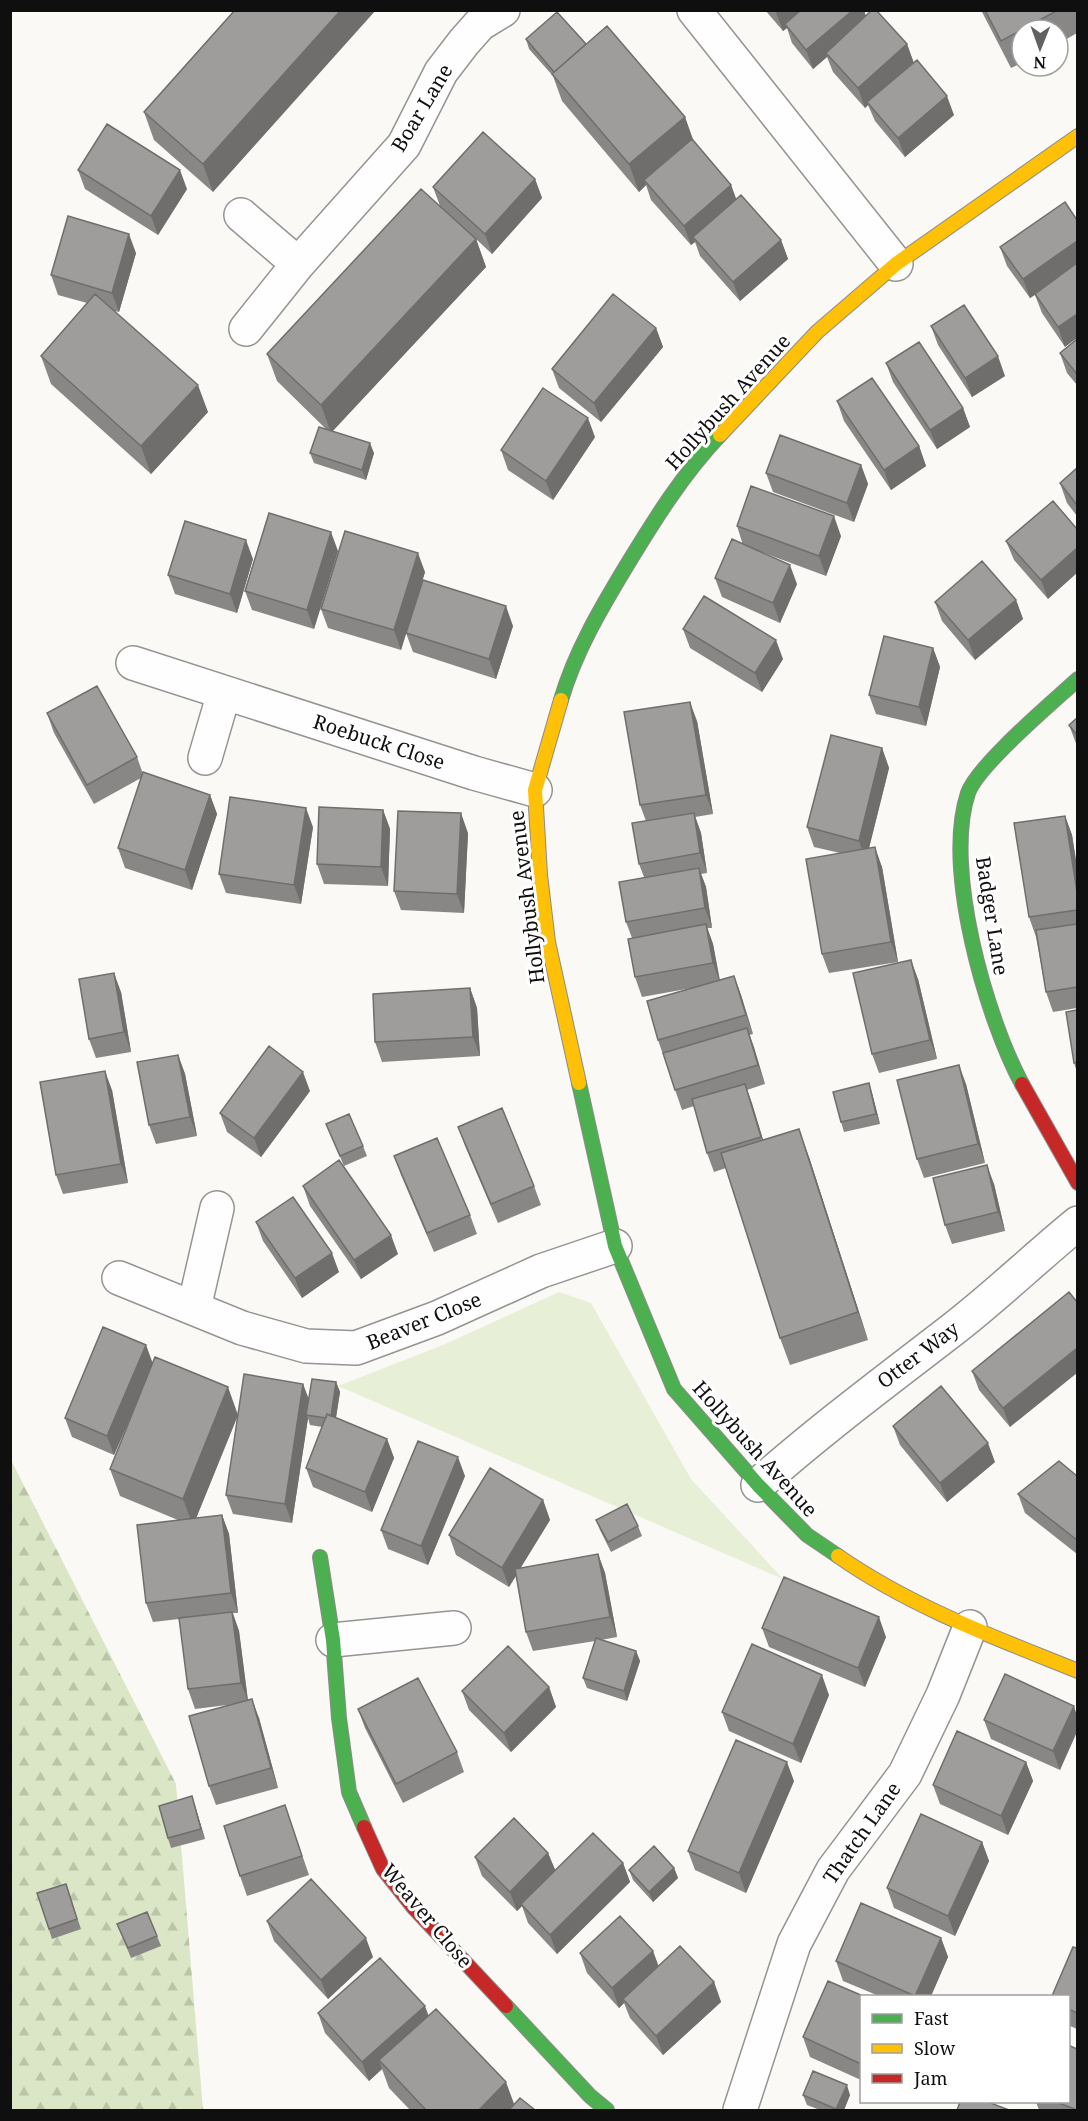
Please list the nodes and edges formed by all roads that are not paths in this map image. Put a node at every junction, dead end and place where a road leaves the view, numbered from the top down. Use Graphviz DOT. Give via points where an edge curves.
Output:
graph roads {
  1 [pos="502,10"];
  2 [pos="694,10"];
  3 [pos="1077,136"];
  4 [pos="241,215"];
  5 [pos="298,264"];
  6 [pos="896,264"];
  7 [pos="246,329"];
  8 [pos="133,663"];
  9 [pos="1077,678"];
  10 [pos="224,693"];
  11 [pos="205,758"];
  12 [pos="535,790"];
  13 [pos="1077,1183"];
  14 [pos="217,1208"];
  15 [pos="1077,1223"];
  16 [pos="615,1245"];
  17 [pos="118,1278"];
  18 [pos="194,1308"];
  19 [pos="758,1485"];
  20 [pos="320,1557"];
  21 [pos="970,1627"];
  22 [pos="454,1628"];
  23 [pos="333,1640"];
  24 [pos="1077,1671"];
  25 [pos="607,2110"];
  26 [pos="740,2110"];
  1 -- 5 [label="street, Boar Lane" via="480,24 464,42 441,72 404,145"];
  2 -- 6 [label="street"];
  3 -- 6 [label="street, Hollybush Avenue"];
  4 -- 5 [label="street"];
  5 -- 7 [label="street, Boar Lane"];
  6 -- 12 [label="street, Hollybush Avenue" via="817,332 708,447 657,516 593,621 563,692"];
  8 -- 10 [label="street, Roebuck Close"];
  9 -- 13 [label="street, Badger Lane" via="983,771 968,792 961,854 981,976 1002,1042"];
  10 -- 11 [label="street"];
  10 -- 12 [label="street, Roebuck Close"];
  12 -- 16 [label="street, Hollybush Avenue" via="548,942"];
  14 -- 18 [label="street"];
  15 -- 19 [label="street, Otter Way" via="953,1329 811,1438"];
  16 -- 18 [label="street, Beaver Close" via="541,1271 437,1318 356,1348 306,1346 242,1328"];
  16 -- 19 [label="street, Hollybush Avenue" via="674,1389"];
  17 -- 18 [label="street, Beaver Close"];
  19 -- 21 [label="street, Hollybush Avenue" via="807,1535 875,1582"];
  20 -- 23 [label="street, Weaver Close"];
  21 -- 24 [label="street, Hollybush Avenue"];
  21 -- 26 [label="street, Thatch Lane" via="943,1695 904,1774 832,1869 794,1944"];
  22 -- 23 [label="street"];
  23 -- 25 [label="street, Weaver Close" via="349,1792 383,1869 414,1908"];
}
